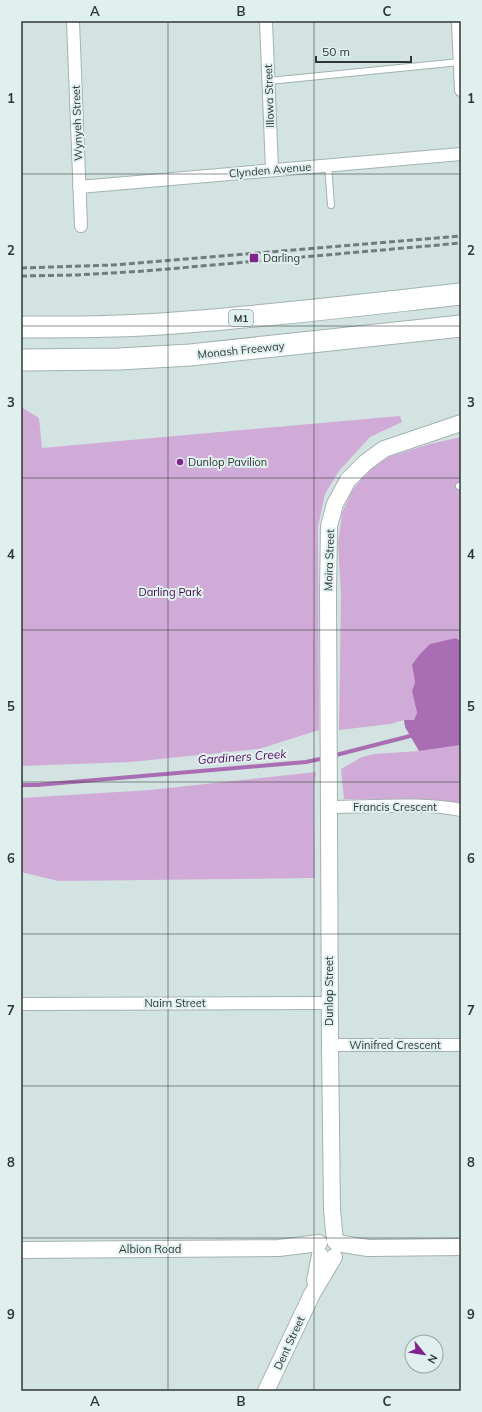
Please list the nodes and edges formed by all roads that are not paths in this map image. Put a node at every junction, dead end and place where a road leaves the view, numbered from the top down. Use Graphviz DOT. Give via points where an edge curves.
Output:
graph roads {
  1 [pos="73,21"];
  2 [pos="266,21"];
  3 [pos="458,21"];
  4 [pos="460,62"];
  5 [pos="268,82"];
  6 [pos="461,90"];
  7 [pos="461,154"];
  8 [pos="328,165"];
  9 [pos="272,170"];
  10 [pos="79,186"];
  11 [pos="331,205"];
  12 [pos="81,226"];
  13 [pos="461,294"];
  14 [pos="461,326"];
  15 [pos="21,327"];
  16 [pos="21,360"];
  17 [pos="461,423"];
  18 [pos="330,772"];
  19 [pos="330,807"];
  20 [pos="461,810"];
  21 [pos="329,1003"];
  22 [pos="21,1004"];
  23 [pos="330,1045"];
  24 [pos="461,1045"];
  25 [pos="461,1247"];
  26 [pos="328,1248"];
  27 [pos="21,1250"];
  28 [pos="266,1391"];
  1 -- 10 [label="street, Wynyeh Street"];
  2 -- 5 [label="street, Illowa Street"];
  3 -- 4 [label="street"];
  4 -- 5 [label="lane"];
  4 -- 6 [label="street"];
  5 -- 9 [label="street, Illowa Street"];
  7 -- 8 [label="street, Clynden Avenue"];
  8 -- 9 [label="street, Clynden Avenue"];
  8 -- 11 [label="lane"];
  9 -- 10 [label="street, Clynden Avenue"];
  10 -- 12 [label="street, Wynyeh Street"];
  13 -- 15 [label="highway, M1" via="186,322"];
  14 -- 16 [label="highway, Monash Freeway" via="190,355"];
  17 -- 18 [label="main road, Moira Street" via="384,448 348,480 335,504 330,526 328,592"];
  18 -- 19 [label="main road, Dunlop Street"];
  19 -- 20 [label="street, Francis Crescent" via="414,806"];
  19 -- 21 [label="main road, Dunlop Street"];
  21 -- 22 [label="street, Nairn Street"];
  21 -- 23 [label="main road, Dunlop Street"];
  23 -- 24 [label="street, Winifred Crescent"];
  23 -- 26 [label="main road, Dunlop Street" via="332,1210"];
  25 -- 26 [label="main road, Albion Road"];
  26 -- 27 [label="main road, Albion Road"];
  26 -- 28 [label="main road, Dent Street" via="312,1294"];
}
